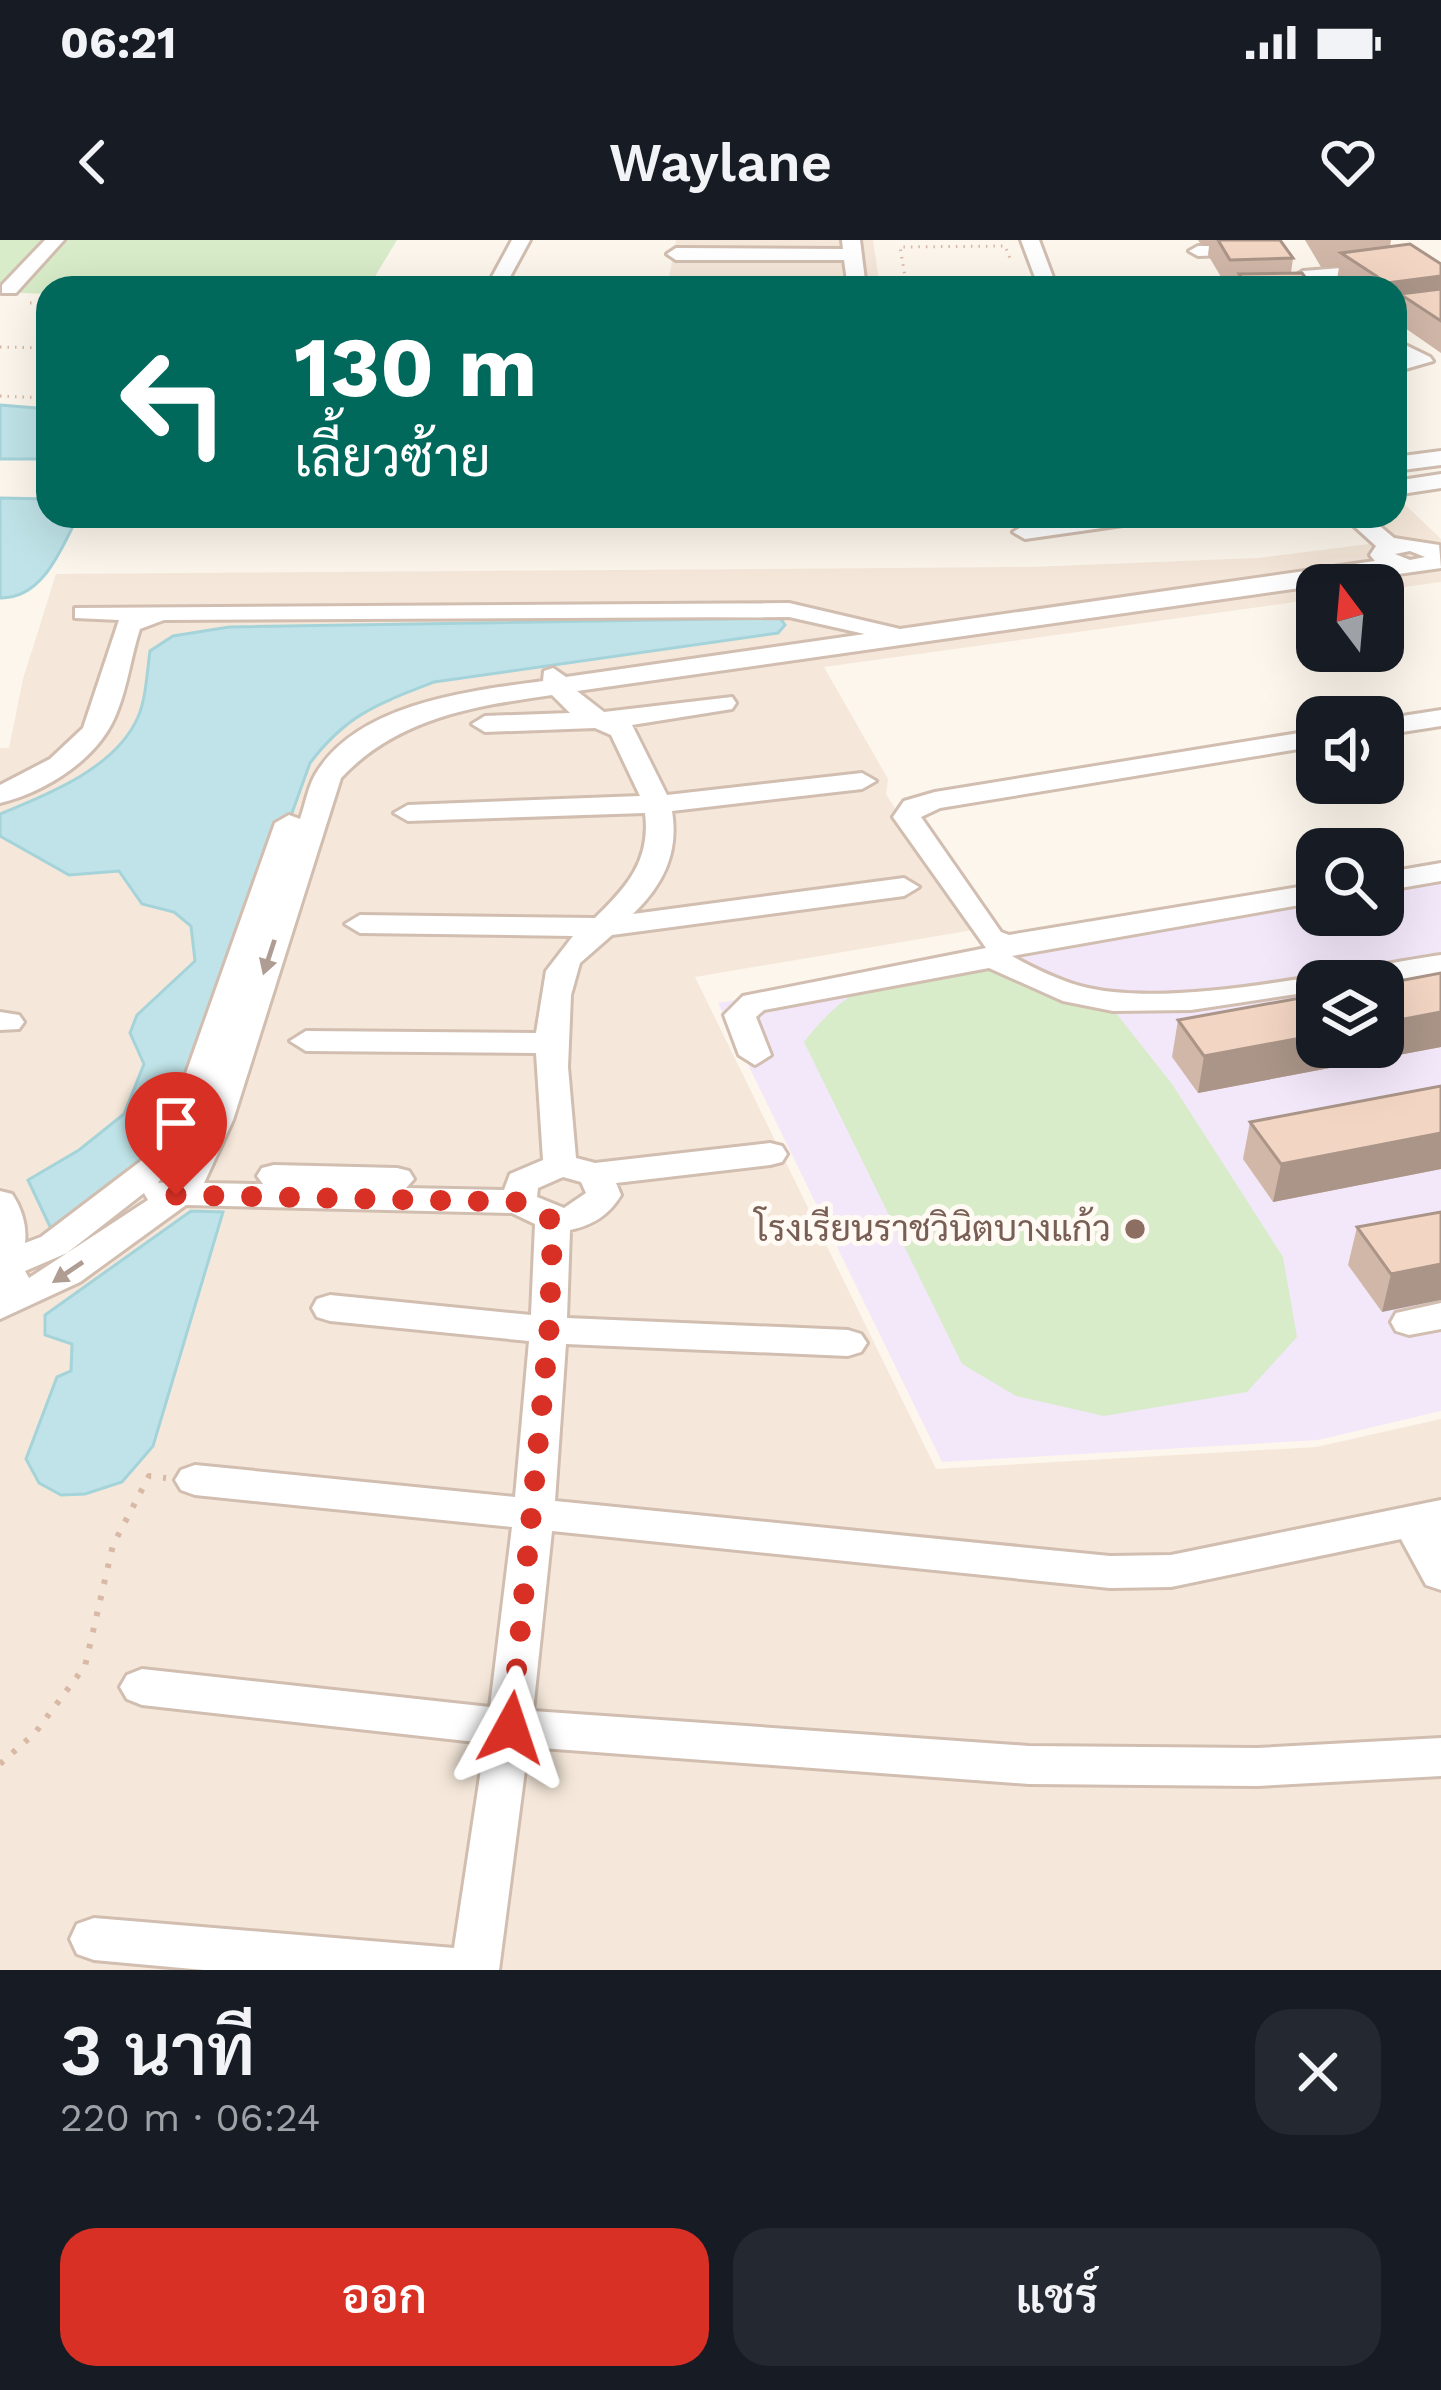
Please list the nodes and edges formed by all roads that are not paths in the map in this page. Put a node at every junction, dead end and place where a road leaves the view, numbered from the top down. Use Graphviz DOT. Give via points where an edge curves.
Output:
graph roads {
  1 [pos="55,240"];
  2 [pos="521,240"];
  3 [pos="1030,240"];
  4 [pos="852,248"];
  5 [pos="1198,250"];
  6 [pos="676,254"];
  7 [pos="1297,270"];
  8 [pos="1390,270"];
  9 [pos="502,276"];
  10 [pos="1044,276"];
  11 [pos="4,289"];
  12 [pos="36,290"];
  13 [pos="1407,352"];
  14 [pos="1407,364"];
  15 [pos="1441,458"];
  16 [pos="1407,462"];
  17 [pos="1441,482"];
  18 [pos="1407,486"];
  19 [pos="1053,528"];
  20 [pos="1368,528"];
  21 [pos="1385,528"];
  22 [pos="1025,532"];
  23 [pos="1395,551"];
  24 [pos="84,614"];
  25 [pos="154,616"];
  26 [pos="868,628"];
  27 [pos="912,636"];
  28 [pos="593,674"];
  29 [pos="555,680"];
  30 [pos="723,703"];
  31 [pos="1441,718"];
  32 [pos="617,722"];
  33 [pos="485,724"];
  34 [pos="1404,724"];
  35 [pos="1296,742"];
  36 [pos="862,781"];
  37 [pos="0,795"];
  38 [pos="660,804"];
  39 [pos="408,813"];
  40 [pos="1441,872"];
  41 [pos="1404,878"];
  42 [pos="904,887"];
  43 [pos="1296,897"];
  44 [pos="274,903"];
  45 [pos="359,924"];
  46 [pos="603,927"];
  47 [pos="999,951"];
  48 [pos="1441,964"];
  49 [pos="1404,969"];
  50 [pos="1296,985"];
  51 [pos="306,1041"];
  52 [pos="550,1043"];
  53 [pos="755,1055"];
  54 [pos="770,1154"];
  55 [pos="560,1165"];
  56 [pos="595,1174"];
  57 [pos="163,1182"];
  58 [pos="531,1201"];
  59 [pos="0,1202"];
  60 [pos="2,1266"];
  61 [pos="12,1302"];
  62 [pos="329,1308"];
  63 [pos="549,1330"];
  64 [pos="848,1343"];
  65 [pos="195,1480"];
  66 [pos="530,1511"];
  67 [pos="1426,1518"];
  68 [pos="1441,1574"];
  69 [pos="142,1687"];
  70 [pos="511,1728"];
  71 [pos="1441,1757"];
  72 [pos="94,1939"];
  73 [pos="455,1970"];
  74 [pos="475,1970"];
  1 -- 11 [label="street"];
  2 -- 9 [label="street"];
  3 -- 10 [label="street"];
  4 -- 6 [label="street"];
  5 -- 7 [label="street"];
  7 -- 8 [label="street"];
  11 -- 12 [label="street"];
  13 -- 14 [label="street" via="1423,361"];
  15 -- 16 [label="street"];
  17 -- 18 [label="street"];
  19 -- 22 [label="street"];
  20 -- 23 [label="street"];
  21 -- 23 [label="street"];
  23 -- 26 [label="street"];
  23 -- 27 [label="street"];
  24 -- 25 [label="street"];
  25 -- 26 [label="street" via="788,610"];
  25 -- 37 [label="street" via="128,625 102,719 85,744"];
  26 -- 27 [label="street"];
  26 -- 28 [label="street"];
  27 -- 28 [label="street"];
  28 -- 29 [label="street"];
  28 -- 32 [label="street"];
  29 -- 32 [label="street"];
  29 -- 44 [label="street" via="426,710 352,747 328,776"];
  30 -- 32 [label="street"];
  31 -- 34 [label="street"];
  32 -- 33 [label="street"];
  32 -- 38 [label="street"];
  35 -- 47 [label="street" via="914,806 908,817"];
  36 -- 38 [label="street"];
  38 -- 39 [label="street"];
  38 -- 46 [label="street" via="663,838 652,871"];
  40 -- 41 [label="street"];
  42 -- 46 [label="street"];
  43 -- 47 [label="street"];
  44 -- 57 [label="street"];
  44 -- 57 [label="street, one-way" via="216,1120"];
  45 -- 46 [label="street"];
  46 -- 52 [label="street" via="562,966"];
  47 -- 50 [label="street" via="1034,983 1146,1007"];
  47 -- 53 [label="street" via="754,1003 740,1015"];
  48 -- 49 [label="street"];
  51 -- 52 [label="street"];
  52 -- 55 [label="street"];
  54 -- 56 [label="street"];
  55 -- 56 [label="street"];
  55 -- 58 [label="street"];
  56 -- 58 [label="street" via="604,1195 586,1215"];
  57 -- 58 [label="street"];
  57 -- 60 [label="street"];
  57 -- 61 [label="street, one-way" via="56,1281"];
  58 -- 63 [label="street"];
  59 -- 60 [label="street" via="9,1230"];
  60 -- 61 [label="street"];
  62 -- 63 [label="street"];
  63 -- 64 [label="street"];
  63 -- 66 [label="street"];
  65 -- 66 [label="street"];
  66 -- 67 [label="street" via="1110,1572 1172,1571"];
  66 -- 70 [label="street"];
  67 -- 68 [label="street"];
  69 -- 70 [label="street"];
  70 -- 71 [label="street" via="1029,1765 1257,1767"];
  70 -- 74 [label="street"];
  72 -- 73 [label="street"];
}
